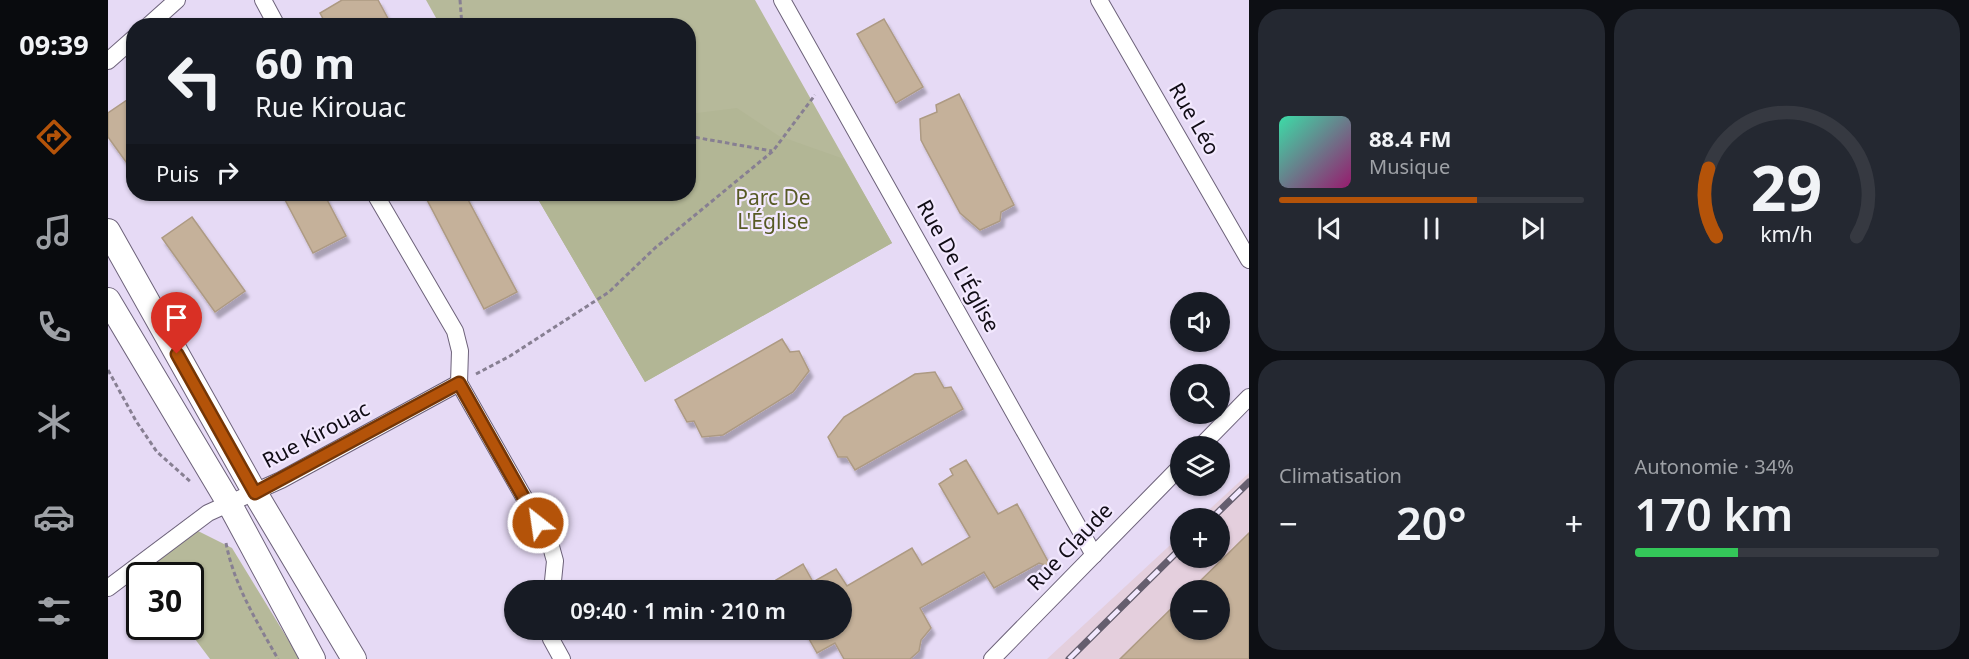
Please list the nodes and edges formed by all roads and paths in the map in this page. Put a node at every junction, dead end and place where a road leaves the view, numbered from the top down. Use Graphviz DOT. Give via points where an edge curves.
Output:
graph roads {
  1 [pos="177,0"];
  2 [pos="262,0"];
  3 [pos="460,0"];
  4 [pos="782,0"];
  5 [pos="1099,0"];
  6 [pos="157,18"];
  7 [pos="272,18"];
  8 [pos="461,18"];
  9 [pos="126,45"];
  10 [pos="108,61"];
  11 [pos="826,78"];
  12 [pos="696,137"];
  13 [pos="773,151"];
  14 [pos="379,201"];
  15 [pos="108,231"];
  16 [pos="1249,260"];
  17 [pos="108,300"];
  18 [pos="112,378"];
  19 [pos="108,381"];
  20 [pos="459,383"];
  21 [pos="1249,397"];
  22 [pos="1211,436"];
  23 [pos="1170,477"];
  24 [pos="255,493"];
  25 [pos="229,503"];
  26 [pos="1094,555"];
  27 [pos="553,580"];
  28 [pos="108,588"];
  29 [pos="551,640"];
  30 [pos="314,659"];
  31 [pos="354,659"];
  32 [pos="562,659"];
  33 [pos="992,659"];
  1 -- 6 [label="street"];
  2 -- 7 [label="street"];
  3 -- 8 [label="path"];
  4 -- 11 [label="street, Rue De L'Église"];
  5 -- 16 [label="street, Rue Léo"];
  9 -- 10 [label="street"];
  11 -- 13 [label="path"];
  11 -- 26 [label="street, Rue De L'Église"];
  12 -- 13 [label="path"];
  13 -- 20 [label="path" via="655,248 609,292 510,356"];
  14 -- 20 [label="street" via="455,331 460,351"];
  15 -- 24 [label="street"];
  17 -- 25 [label="street"];
  18 -- 19 [label="path"];
  20 -- 24 [label="street, Rue Kirouac"];
  20 -- 27 [label="street" via="550,543 555,561"];
  21 -- 22 [label="street"];
  23 -- 26 [label="street, Rue Claude"];
  24 -- 25 [label="street, Rue Kirouac"];
  24 -- 31 [label="street"];
  25 -- 28 [label="street, Rue Kirouac" via="208,513"];
  25 -- 30 [label="street"];
  26 -- 33 [label="street, Rue Claude"];
  29 -- 32 [label="street"];
}
